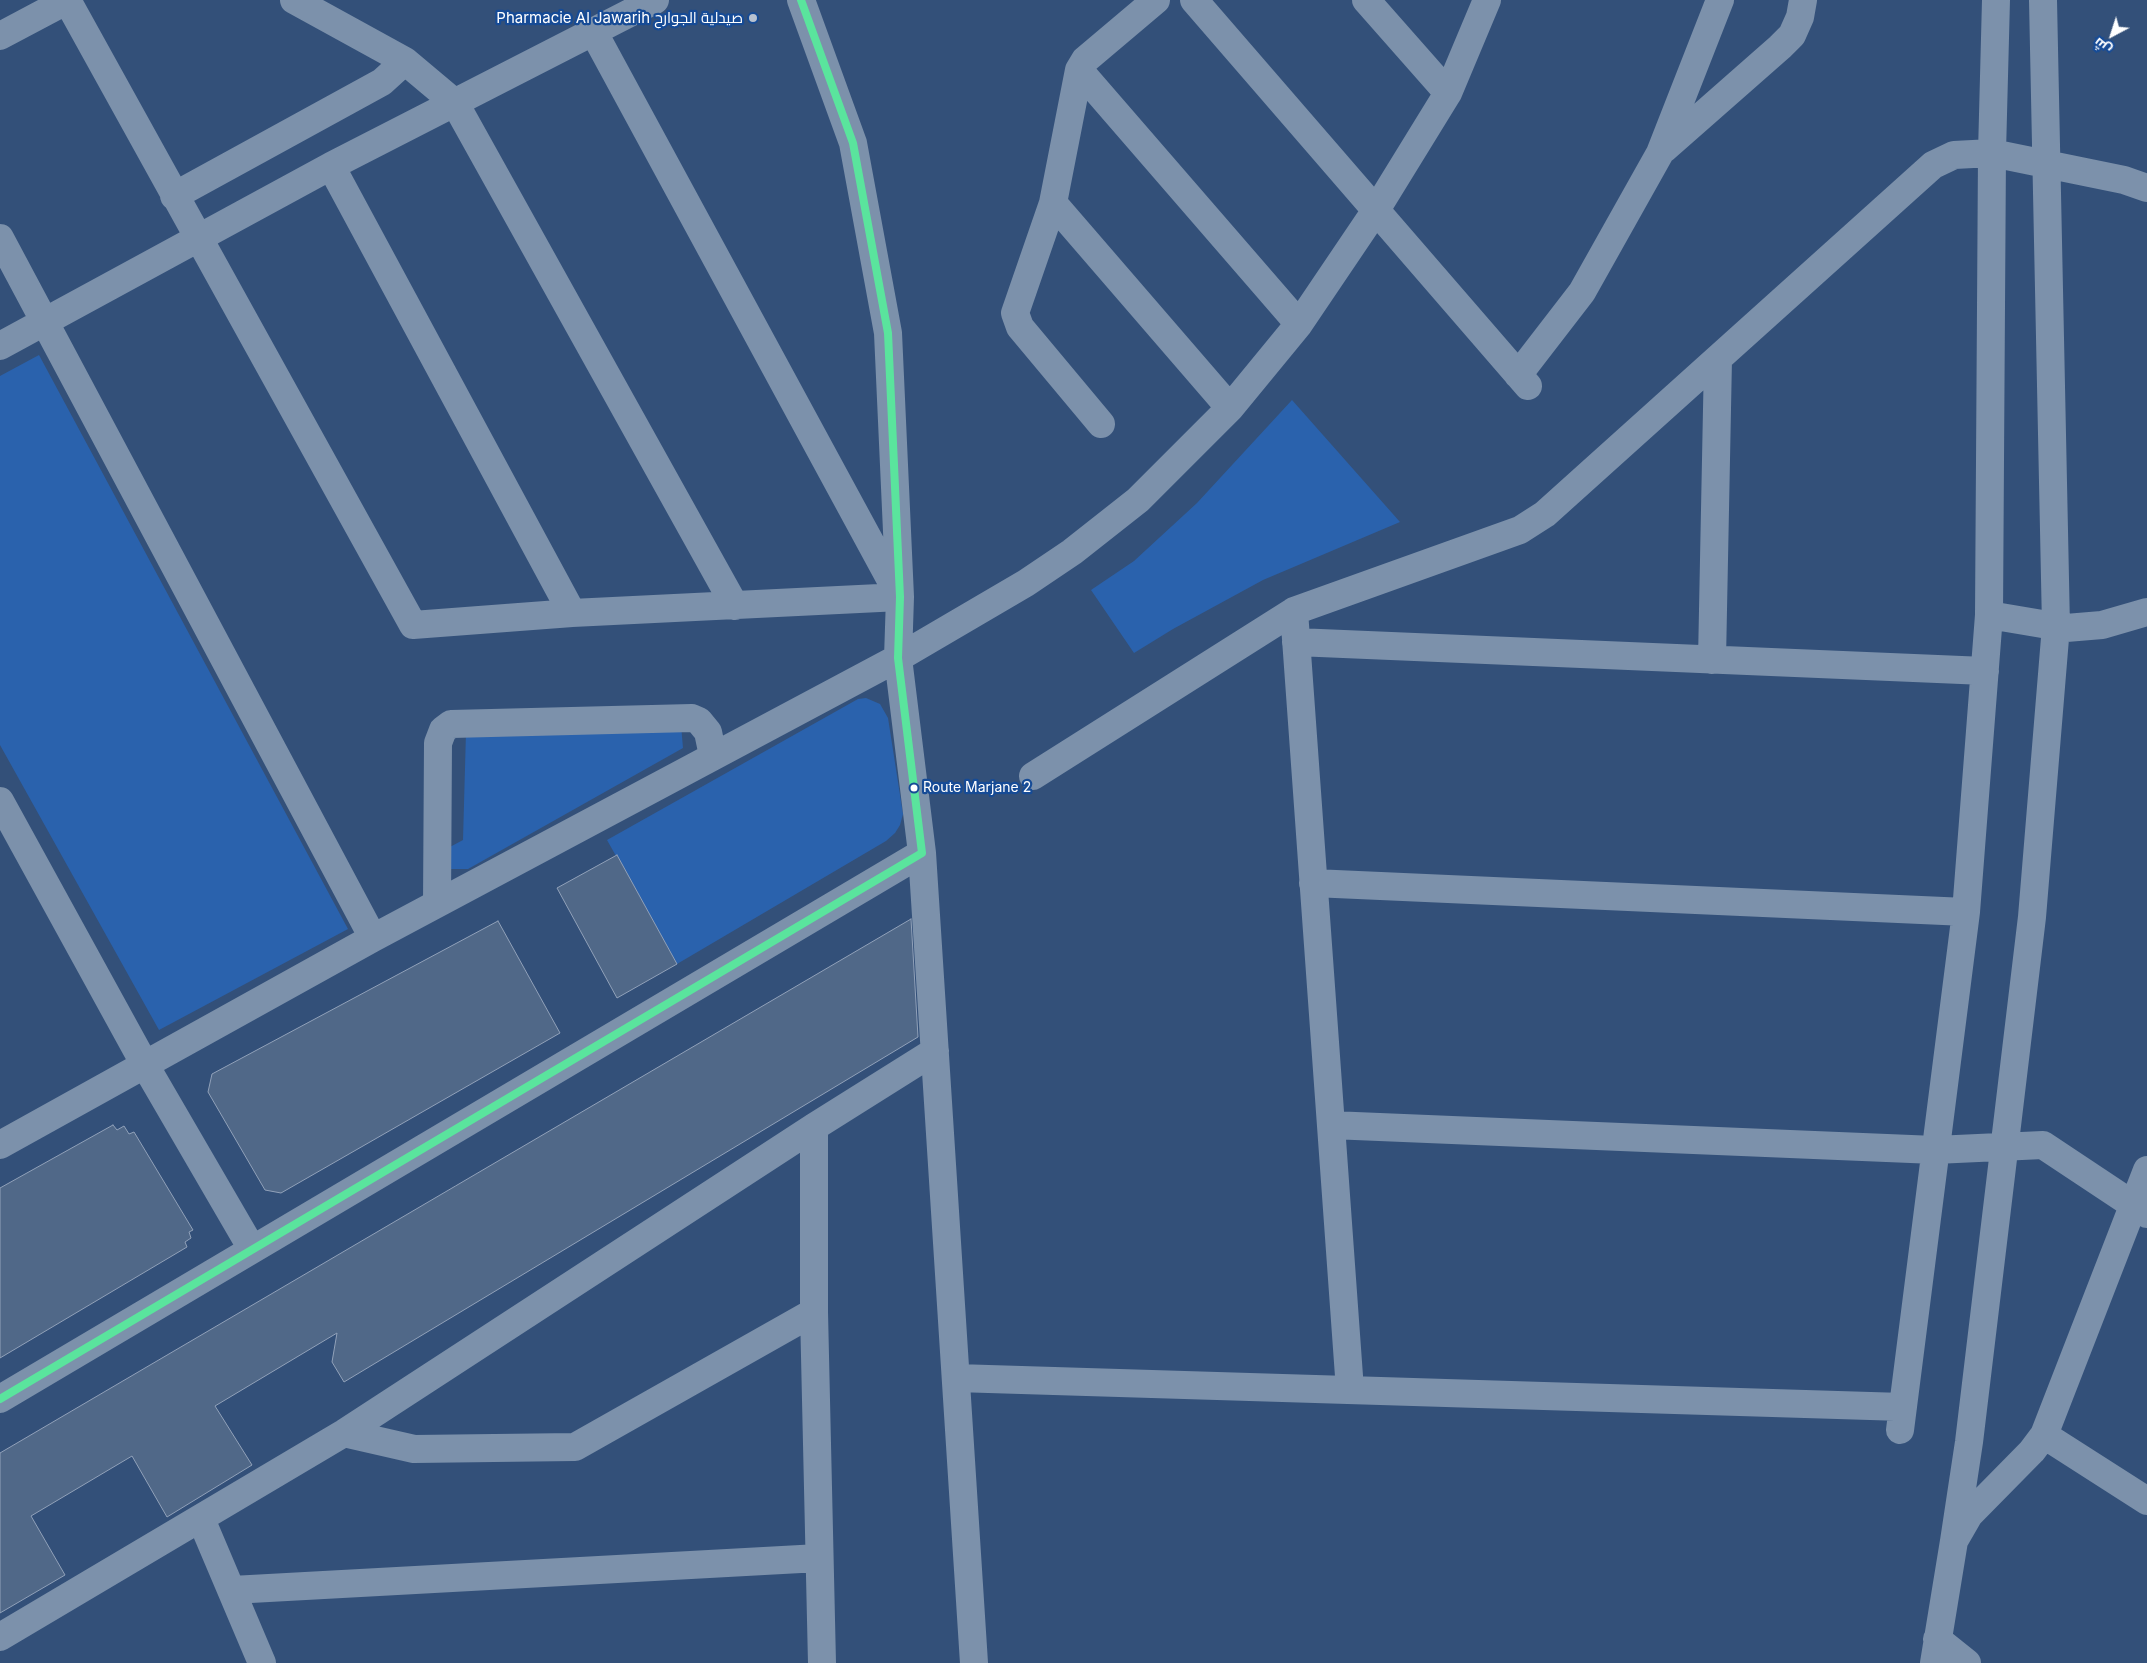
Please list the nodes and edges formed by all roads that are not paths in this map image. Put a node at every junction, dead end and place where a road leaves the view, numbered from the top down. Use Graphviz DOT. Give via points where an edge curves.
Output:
graph roads {
  1 [pos="68,0"];
  2 [pos="294,0"];
  3 [pos="654,0"];
  4 [pos="800,0"];
  5 [pos="1156,0"];
  6 [pos="1194,0"];
  7 [pos="1366,0"];
  8 [pos="1487,0"];
  9 [pos="1720,0"];
  10 [pos="1803,0"];
  11 [pos="1996,0"];
  12 [pos="2043,0"];
  13 [pos="593,31"];
  14 [pos="0,36"];
  15 [pos="405,61"];
  16 [pos="1079,70"];
  17 [pos="1448,93"];
  18 [pos="455,103"];
  19 [pos="1660,153"];
  20 [pos="1992,153"];
  21 [pos="2047,163"];
  22 [pos="330,166"];
  23 [pos="2147,188"];
  24 [pos="174,196"];
  25 [pos="1053,203"];
  26 [pos="1376,210"];
  27 [pos="0,238"];
  28 [pos="197,238"];
  29 [pos="44,321"];
  30 [pos="1299,324"];
  31 [pos="0,346"];
  32 [pos="1718,359"];
  33 [pos="1230,408"];
  34 [pos="1101,424"];
  35 [pos="900,597"];
  36 [pos="734,606"];
  37 [pos="1294,611"];
  38 [pos="2147,612"];
  39 [pos="572,613"];
  40 [pos="1989,615"];
  41 [pos="2056,626"];
  42 [pos="1296,642"];
  43 [pos="898,658"];
  44 [pos="1712,660"];
  45 [pos="1985,671"];
  46 [pos="714,756"];
  47 [pos="1033,776"];
  48 [pos="0,801"];
  49 [pos="922,853"];
  50 [pos="1313,883"];
  51 [pos="437,904"];
  52 [pos="1966,912"];
  53 [pos="373,938"];
  54 [pos="935,1051"];
  55 [pos="145,1064"];
  56 [pos="1331,1125"];
  57 [pos="814,1127"];
  58 [pos="0,1145"];
  59 [pos="2004,1146"];
  60 [pos="1935,1150"];
  61 [pos="2147,1170"];
  62 [pos="2140,1209"];
  63 [pos="252,1250"];
  64 [pos="814,1312"];
  65 [pos="956,1378"];
  66 [pos="1350,1390"];
  67 [pos="0,1398"];
  68 [pos="344,1433"];
  69 [pos="2044,1435"];
  70 [pos="2147,1501"];
  71 [pos="201,1519"];
  72 [pos="1954,1541"];
  73 [pos="819,1558"];
  74 [pos="232,1590"];
  75 [pos="0,1637"];
  76 [pos="1936,1651"];
  77 [pos="262,1663"];
  78 [pos="822,1663"];
  79 [pos="974,1663"];
  80 [pos="1967,1663"];
  1 -- 14 [label="street"];
  1 -- 24 [label="street"];
  2 -- 15 [label="street"];
  3 -- 13 [label="street"];
  4 -- 35 [label="street" via="853,143 888,333"];
  5 -- 16 [label="street" via="1085,60"];
  6 -- 26 [label="street"];
  7 -- 17 [label="street"];
  8 -- 17 [label="street"];
  9 -- 19 [label="street"];
  10 -- 19 [label="street" via="1792,34 1780,47"];
  11 -- 20 [label="street"];
  12 -- 21 [label="street"];
  13 -- 18 [label="street"];
  13 -- 35 [label="street"];
  15 -- 18 [label="street"];
  15 -- 24 [label="street" via="382,82"];
  16 -- 25 [label="street"];
  16 -- 30 [label="street"];
  17 -- 26 [label="street"];
  18 -- 22 [label="street"];
  18 -- 36 [label="street"];
  19 -- 26 [label="street" via="1582,292 1523,380"];
  20 -- 21 [label="street"];
  20 -- 32 [label="street" via="1954,155 1933,165"];
  20 -- 40 [label="street"];
  21 -- 23 [label="street"];
  21 -- 41 [label="street"];
  22 -- 28 [label="street"];
  22 -- 39 [label="street"];
  24 -- 28 [label="street"];
  25 -- 33 [label="street"];
  25 -- 34 [label="street" via="1015,313 1020,327"];
  26 -- 30 [label="street"];
  27 -- 29 [label="street"];
  28 -- 29 [label="street"];
  28 -- 39 [label="street" via="413,625"];
  29 -- 31 [label="street"];
  29 -- 53 [label="street"];
  30 -- 33 [label="street"];
  32 -- 37 [label="street" via="1545,514 1520,530"];
  32 -- 44 [label="street"];
  33 -- 43 [label="street" via="1138,500 1072,552"];
  35 -- 36 [label="street"];
  35 -- 43 [label="street"];
  36 -- 39 [label="street"];
  37 -- 42 [label="street"];
  37 -- 47 [label="street"];
  38 -- 41 [label="street" via="2102,625"];
  40 -- 41 [label="street"];
  40 -- 45 [label="street"];
  41 -- 59 [label="street" via="2032,917"];
  42 -- 44 [label="street"];
  42 -- 50 [label="street"];
  43 -- 46 [label="street"];
  43 -- 49 [label="street"];
  44 -- 45 [label="street"];
  45 -- 52 [label="street"];
  46 -- 51 [label="street"];
  46 -- 51 [label="street" via="708,732 692,718 451,724 443,730 438,743"];
  48 -- 55 [label="street"];
  49 -- 54 [label="street"];
  49 -- 63 [label="street"];
  50 -- 52 [label="street"];
  50 -- 56 [label="street"];
  51 -- 53 [label="street"];
  52 -- 60 [label="street"];
  53 -- 55 [label="street"];
  54 -- 57 [label="street"];
  54 -- 65 [label="street"];
  55 -- 58 [label="street"];
  55 -- 63 [label="street"];
  56 -- 60 [label="street"];
  56 -- 66 [label="street"];
  57 -- 64 [label="street"];
  57 -- 68 [label="street"];
  59 -- 60 [label="street"];
  59 -- 62 [label="street" via="2043,1145"];
  59 -- 72 [label="street"];
  60 -- 66 [label="street" via="1901,1418"];
  61 -- 62 [label="street"];
  62 -- 69 [label="street"];
  63 -- 67 [label="street"];
  64 -- 68 [label="street" via="575,1447 414,1449"];
  64 -- 73 [label="street"];
  65 -- 66 [label="street"];
  65 -- 79 [label="street"];
  68 -- 71 [label="street"];
  69 -- 70 [label="street"];
  69 -- 72 [label="street" via="1974,1508"];
  71 -- 74 [label="street"];
  71 -- 75 [label="street"];
  72 -- 76 [label="street"];
  73 -- 74 [label="street"];
  73 -- 78 [label="street"];
  74 -- 77 [label="street"];
  76 -- 80 [label="street"];
}
